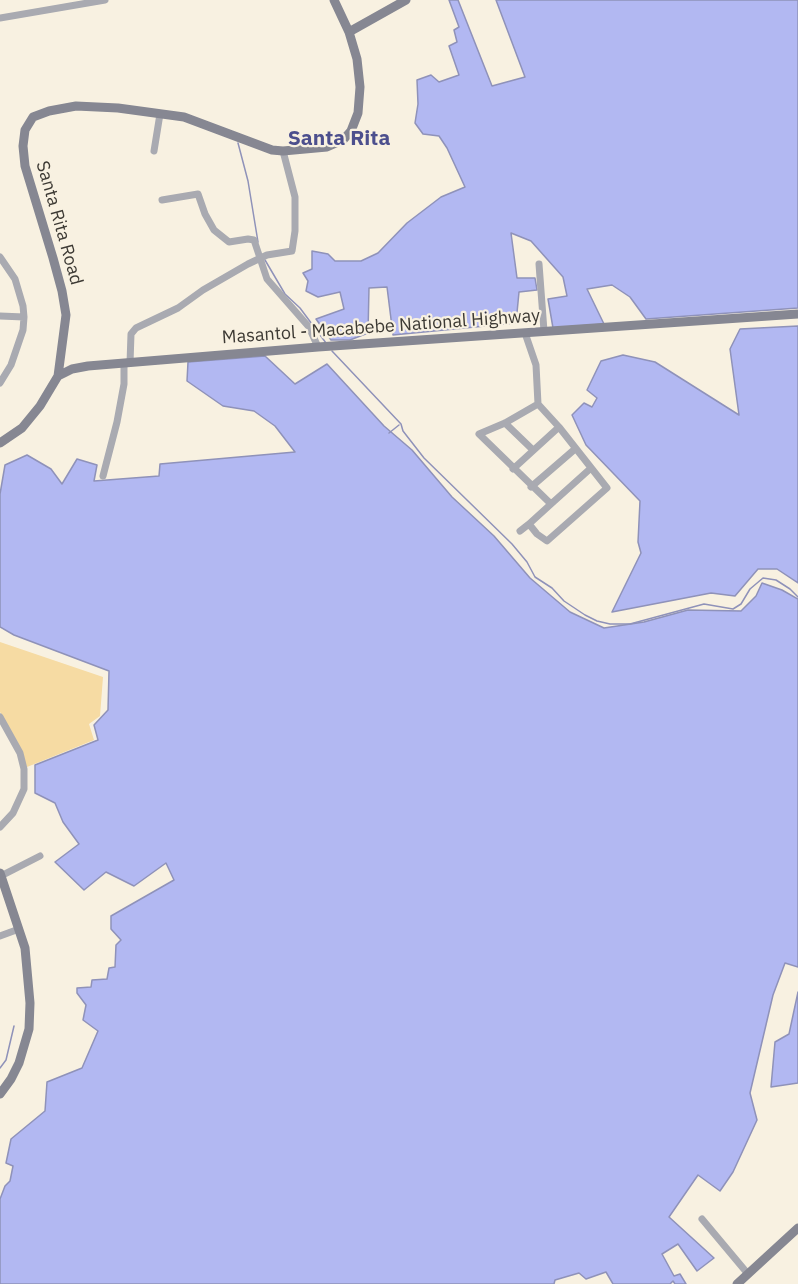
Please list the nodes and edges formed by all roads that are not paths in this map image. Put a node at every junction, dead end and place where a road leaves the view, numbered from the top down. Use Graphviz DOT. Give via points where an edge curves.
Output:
graph roads {
  1 [pos="105,0"];
  2 [pos="334,0"];
  3 [pos="406,0"];
  4 [pos="0,18"];
  5 [pos="349,32"];
  6 [pos="160,114"];
  7 [pos="154,151"];
  8 [pos="284,151"];
  9 [pos="162,200"];
  10 [pos="0,257"];
  11 [pos="263,257"];
  12 [pos="539,264"];
  13 [pos="798,314"];
  14 [pos="0,316"];
  15 [pos="24,317"];
  16 [pos="544,331"];
  17 [pos="525,333"];
  18 [pos="320,347"];
  19 [pos="127,363"];
  20 [pos="58,376"];
  21 [pos="0,383"];
  22 [pos="538,404"];
  23 [pos="505,423"];
  24 [pos="559,427"];
  25 [pos="0,443"];
  26 [pos="575,449"];
  27 [pos="533,450"];
  28 [pos="591,468"];
  29 [pos="513,469"];
  30 [pos="103,476"];
  31 [pos="531,487"];
  32 [pos="551,504"];
  33 [pos="529,524"];
  34 [pos="520,531"];
  35 [pos="0,717"];
  36 [pos="0,827"];
  37 [pos="40,856"];
  38 [pos="1,874"];
  39 [pos="19,929"];
  40 [pos="0,936"];
  41 [pos="0,1094"];
  42 [pos="702,1219"];
  43 [pos="798,1228"];
  44 [pos="748,1274"];
  45 [pos="737,1284"];
  1 -- 4 [label="street"];
  2 -- 5 [label="street, Santa Rita Road"];
  3 -- 5 [label="street"];
  5 -- 8 [label="street, Santa Rita Road" via="360,87 358,113 351,130 343,140 327,147"];
  6 -- 7 [label="street"];
  6 -- 8 [label="street, Santa Rita Road" via="184,117"];
  6 -- 20 [label="street, Santa Rita Road" via="76,106 33,117 25,130 25,166 64,307"];
  8 -- 11 [label="street" via="295,197 292,251"];
  9 -- 11 [label="street" via="198,194 214,230 229,242 254,240"];
  10 -- 15 [label="street" via="15,279"];
  11 -- 18 [label="street" via="267,279 309,327"];
  11 -- 19 [label="street" via="178,308 136,328 131,334"];
  12 -- 16 [label="street"];
  13 -- 16 [label="street, Masantol - Macabebe National Highway"];
  14 -- 15 [label="street"];
  15 -- 21 [label="street" via="11,365"];
  16 -- 17 [label="street, Masantol - Macabebe National Highway"];
  17 -- 18 [label="street, Masantol - Macabebe National Highway"];
  17 -- 22 [label="street" via="536,365"];
  18 -- 19 [label="street, Masantol - Macabebe National Highway"];
  19 -- 20 [label="street, Masantol - Macabebe National Highway" via="72,369"];
  19 -- 30 [label="street"];
  20 -- 25 [label="street" via="22,428"];
  22 -- 23 [label="street"];
  22 -- 24 [label="street"];
  23 -- 27 [label="street"];
  23 -- 29 [label="street" via="479,434"];
  24 -- 26 [label="street"];
  24 -- 27 [label="street"];
  26 -- 28 [label="street"];
  26 -- 31 [label="street"];
  27 -- 29 [label="street"];
  28 -- 32 [label="street"];
  28 -- 33 [label="street" via="607,488 547,541"];
  29 -- 31 [label="street"];
  31 -- 32 [label="street"];
  32 -- 33 [label="street"];
  33 -- 34 [label="street"];
  35 -- 36 [label="street" via="20,753 24,789 13,813"];
  37 -- 38 [label="street"];
  38 -- 39 [label="street"];
  39 -- 40 [label="street"];
  39 -- 41 [label="street" via="25,948 29,1029 19,1063"];
  42 -- 44 [label="street"];
  43 -- 44 [label="street"];
  44 -- 45 [label="street"];
}
